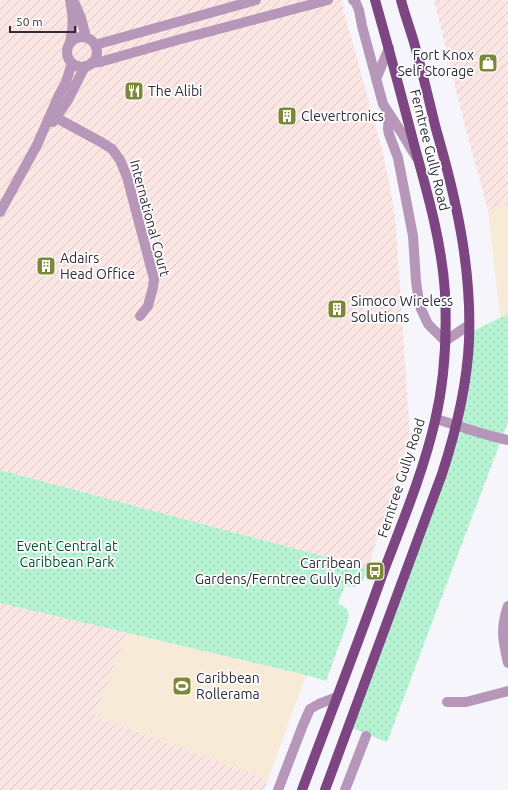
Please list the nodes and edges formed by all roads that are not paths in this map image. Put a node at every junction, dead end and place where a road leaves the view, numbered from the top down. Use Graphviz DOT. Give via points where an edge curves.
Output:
graph roads {
  1 [pos="70,0"];
  2 [pos="73,0"];
  3 [pos="256,0"];
  4 [pos="328,0"];
  5 [pos="353,0"];
  6 [pos="375,0"];
  7 [pos="402,1"];
  8 [pos="86,37"];
  9 [pos="70,42"];
  10 [pos="95,45"];
  11 [pos="389,48"];
  12 [pos="72,63"];
  13 [pos="88,65"];
  14 [pos="376,79"];
  15 [pos="388,113"];
  16 [pos="53,116"];
  17 [pos="420,164"];
  18 [pos="0,212"];
  19 [pos="140,316"];
  20 [pos="469,325"];
  21 [pos="445,341"];
  22 [pos="436,418"];
  23 [pos="456,425"];
  24 [pos="508,440"];
  25 [pos="508,606"];
  26 [pos="508,663"];
  27 [pos="508,691"];
  28 [pos="337,697"];
  29 [pos="447,702"];
  30 [pos="366,736"];
  31 [pos="278,790"];
  32 [pos="302,790"];
  33 [pos="325,790"];
  34 [pos="345,790"];
  1 -- 9 [label="street" via="73,27"];
  2 -- 8 [label="street"];
  3 -- 10 [label="street"];
  4 -- 13 [label="street"];
  5 -- 14 [label="street" via="359,10"];
  6 -- 11 [label="main road, Ferntree Gully Road"];
  7 -- 20 [label="main road, Ferntree Gully Road" via="456,202 466,270"];
  8 -- 9 [label="street" via="78,37"];
  8 -- 10 [label="street"];
  9 -- 12 [label="street" via="66,50"];
  10 -- 13 [label="street" via="95,60"];
  11 -- 14 [label="street"];
  11 -- 17 [label="main road, Ferntree Gully Road"];
  12 -- 13 [label="street" via="80,67"];
  12 -- 16 [label="street"];
  13 -- 16 [label="street" via="68,100"];
  14 -- 15 [label="street"];
  15 -- 17 [label="street"];
  15 -- 21 [label="street" via="388,130 398,158 413,236 419,302 428,324"];
  16 -- 18 [label="street"];
  16 -- 19 [label="street, International Court" via="107,146 117,154 123,166 154,280 148,306"];
  17 -- 21 [label="main road, Ferntree Gully Road" via="442,267"];
  20 -- 21 [label="street"];
  20 -- 23 [label="main road, Ferntree Gully Road" via="465,382"];
  21 -- 22 [label="main road, Ferntree Gully Road" via="442,385"];
  22 -- 23 [label="street"];
  22 -- 28 [label="main road, Ferntree Gully Road" via="418,480"];
  23 -- 24 [label="street"];
  23 -- 33 [label="main road, Ferntree Gully Road" via="431,506"];
  25 -- 26 [label="street" via="503,625 503,638"];
  27 -- 29 [label="street" via="466,702"];
  28 -- 31 [label="street" via="310,710"];
  28 -- 32 [label="main road, Ferntree Gully Road"];
  30 -- 34 [label="street"];
}
